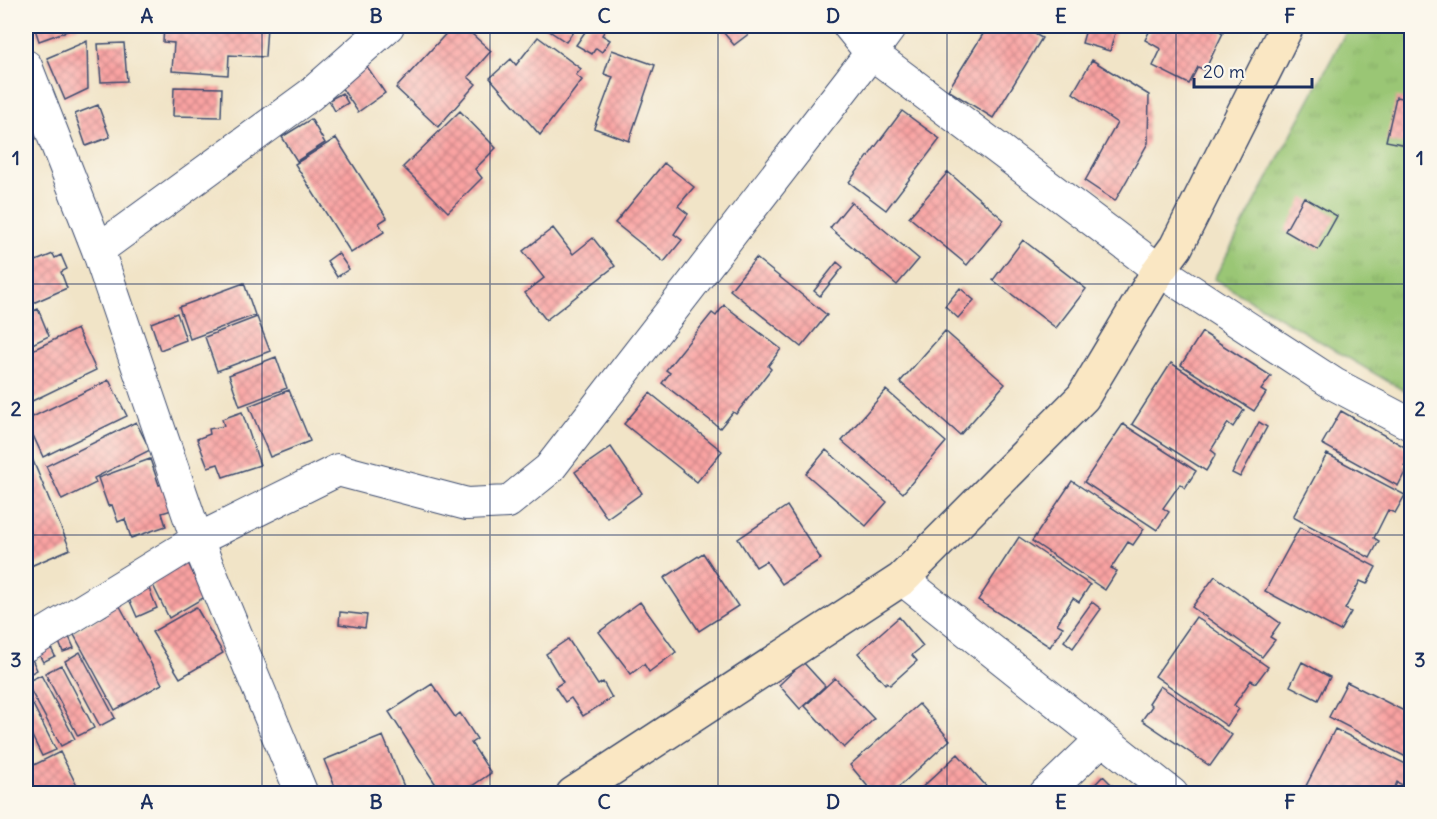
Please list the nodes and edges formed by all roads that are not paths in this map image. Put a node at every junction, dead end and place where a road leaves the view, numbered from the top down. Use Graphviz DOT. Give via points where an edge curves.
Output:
graph roads {
  1 [pos="388,26"];
  2 [pos="849,26"];
  3 [pos="891,26"];
  4 [pos="1287,26"];
  5 [pos="871,53"];
  6 [pos="26,66"];
  7 [pos="98,250"];
  8 [pos="1159,270"];
  9 [pos="1412,425"];
  10 [pos="196,540"];
  11 [pos="902,579"];
  12 [pos="26,645"];
  13 [pos="1102,739"];
  14 [pos="302,794"];
  15 [pos="573,794"];
  16 [pos="1045,794"];
  17 [pos="1172,794"];
  1 -- 7 [label="street" via="310,95"];
  2 -- 5 [label="street"];
  3 -- 5 [label="street"];
  4 -- 8 [label="street" via="1176,247"];
  5 -- 8 [label="street"];
  5 -- 10 [label="street" via="549,469 507,502 467,504 338,470"];
  6 -- 7 [label="street"];
  7 -- 10 [label="street"];
  8 -- 9 [label="street" via="1335,384"];
  8 -- 11 [label="street" via="1083,397"];
  10 -- 12 [label="street"];
  10 -- 14 [label="street"];
  11 -- 13 [label="street"];
  11 -- 15 [label="street"];
  13 -- 16 [label="street"];
  13 -- 17 [label="street"];
}
